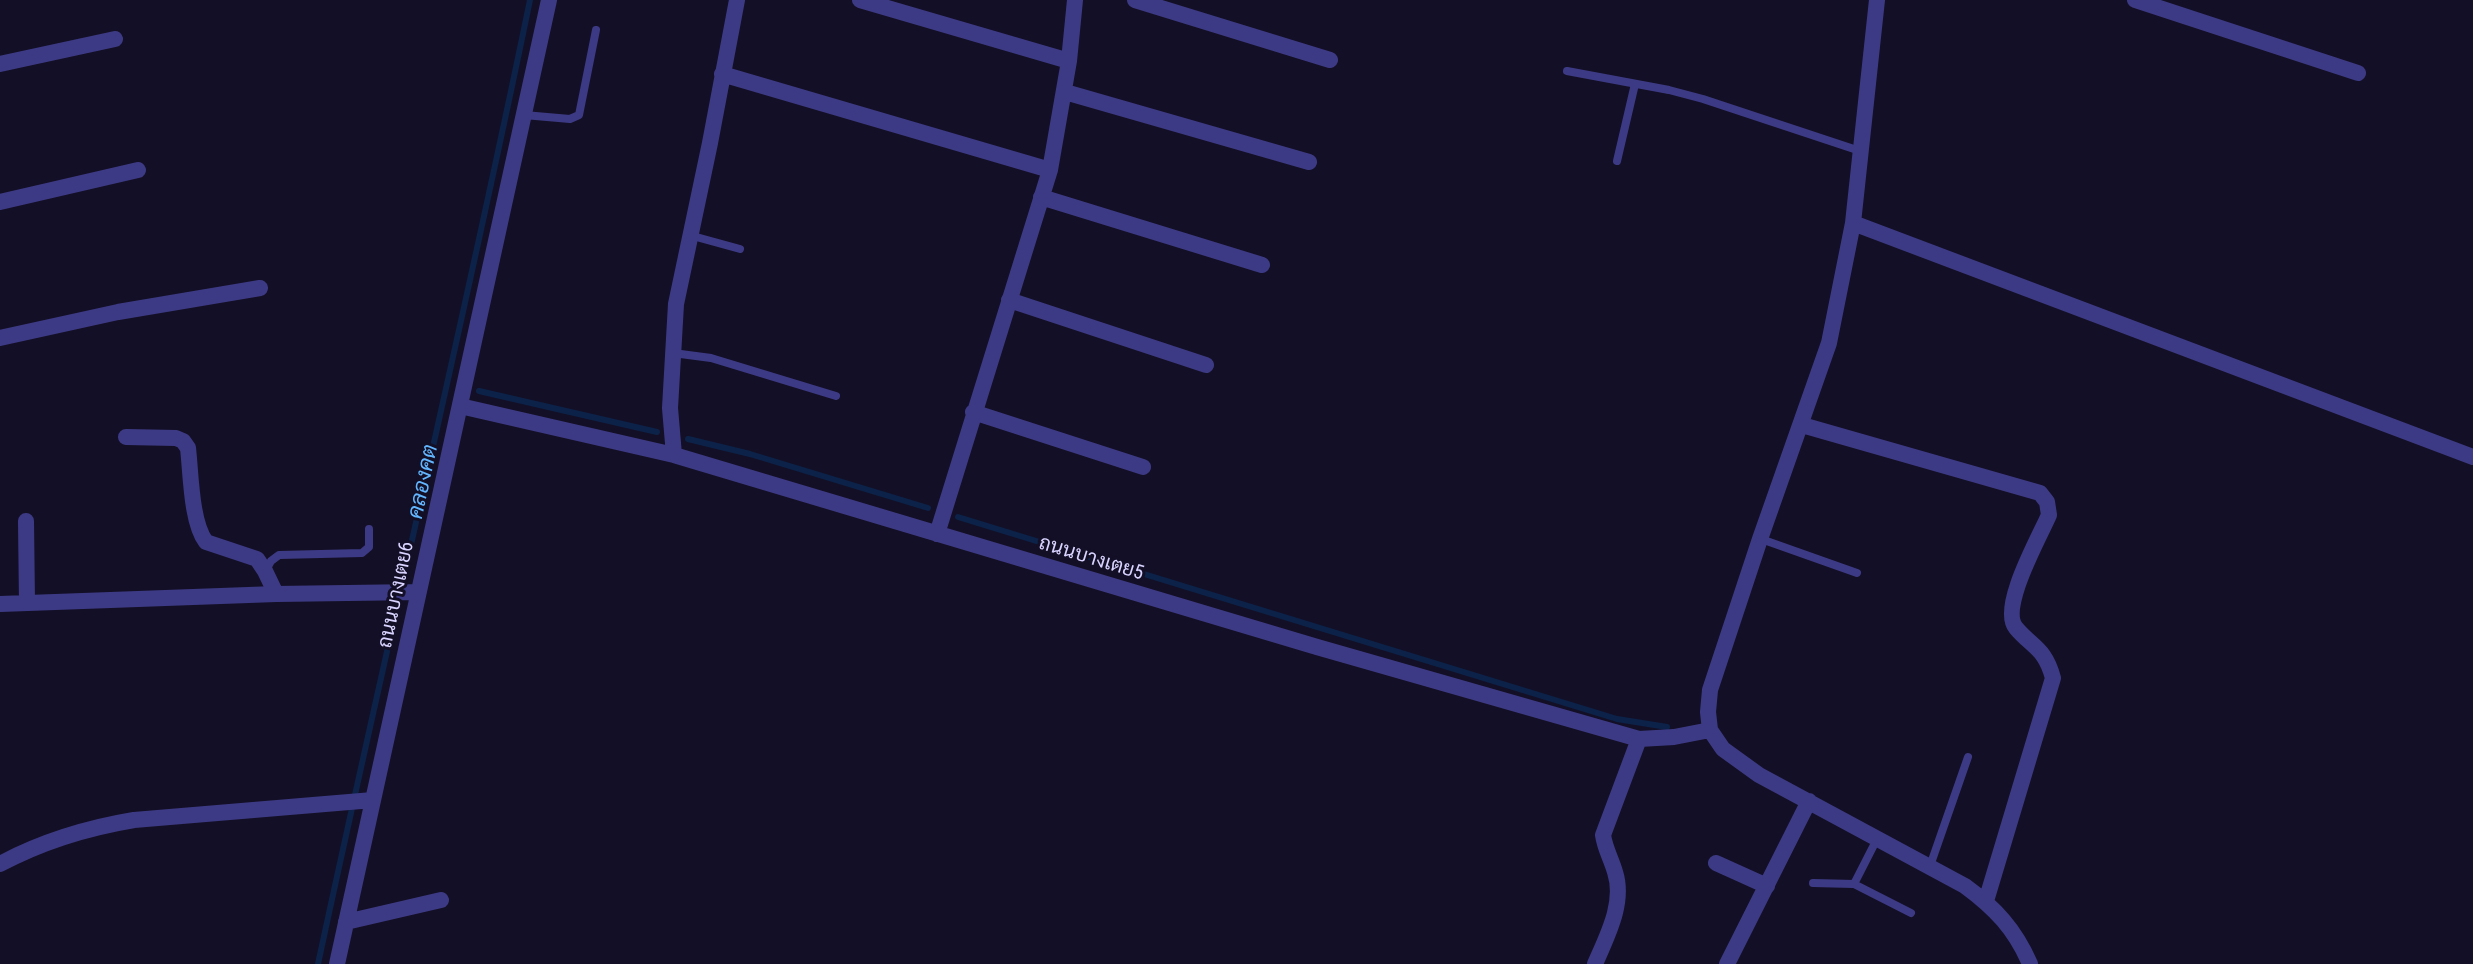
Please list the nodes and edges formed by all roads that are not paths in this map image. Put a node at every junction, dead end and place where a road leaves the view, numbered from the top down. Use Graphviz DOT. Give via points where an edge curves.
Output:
graph roads {
  1 [pos="549,0"];
  2 [pos="737,0"];
  3 [pos="860,0"];
  4 [pos="1075,0"];
  5 [pos="1135,0"];
  6 [pos="1877,0"];
  7 [pos="2135,0"];
  8 [pos="596,30"];
  9 [pos="115,39"];
  10 [pos="1330,60"];
  11 [pos="1069,61"];
  12 [pos="0,64"];
  13 [pos="1567,71"];
  14 [pos="2358,73"];
  15 [pos="722,74"];
  16 [pos="1635,84"];
  17 [pos="1065,92"];
  18 [pos="523,115"];
  19 [pos="1860,151"];
  20 [pos="1617,161"];
  21 [pos="1309,162"];
  22 [pos="138,170"];
  23 [pos="1050,170"];
  24 [pos="1041,197"];
  25 [pos="0,202"];
  26 [pos="1853,223"];
  27 [pos="688,235"];
  28 [pos="740,249"];
  29 [pos="1262,265"];
  30 [pos="260,288"];
  31 [pos="1009,300"];
  32 [pos="0,338"];
  33 [pos="672,353"];
  34 [pos="1206,365"];
  35 [pos="836,396"];
  36 [pos="460,406"];
  37 [pos="973,412"];
  38 [pos="1802,425"];
  39 [pos="126,437"];
  40 [pos="674,455"];
  41 [pos="2473,457"];
  42 [pos="1143,467"];
  43 [pos="26,521"];
  44 [pos="369,529"];
  45 [pos="937,534"];
  46 [pos="1760,539"];
  47 [pos="265,571"];
  48 [pos="1857,573"];
  49 [pos="416,592"];
  50 [pos="276,594"];
  51 [pos="27,603"];
  52 [pos="0,604"];
  53 [pos="1710,730"];
  54 [pos="1639,739"];
  55 [pos="1968,757"];
  56 [pos="369,800"];
  57 [pos="1809,801"];
  58 [pos="1878,839"];
  59 [pos="1716,863"];
  60 [pos="0,864"];
  61 [pos="1930,867"];
  62 [pos="1813,883"];
  63 [pos="1854,884"];
  64 [pos="1767,886"];
  65 [pos="441,900"];
  66 [pos="1986,901"];
  67 [pos="1911,913"];
  68 [pos="346,922"];
  69 [pos="337,964"];
  70 [pos="1595,964"];
  71 [pos="1727,964"];
  72 [pos="2030,964"];
  1 -- 18 [label="street, ถนนบางเตย6"];
  2 -- 15 [label="street"];
  3 -- 11 [label="street"];
  4 -- 11 [label="street"];
  5 -- 10 [label="street"];
  6 -- 19 [label="street"];
  7 -- 14 [label="street"];
  8 -- 18 [label="lane" via="579,115"];
  9 -- 12 [label="street"];
  11 -- 17 [label="street"];
  13 -- 16 [label="lane"];
  15 -- 23 [label="street"];
  15 -- 27 [label="street"];
  16 -- 19 [label="lane" via="1703,99"];
  16 -- 20 [label="lane"];
  17 -- 21 [label="street"];
  17 -- 23 [label="street"];
  18 -- 36 [label="street, ถนนบางเตย6"];
  19 -- 26 [label="street"];
  22 -- 25 [label="street"];
  23 -- 24 [label="street"];
  24 -- 29 [label="street"];
  24 -- 31 [label="street"];
  26 -- 38 [label="street" via="1829,343"];
  26 -- 41 [label="street"];
  27 -- 28 [label="lane"];
  27 -- 33 [label="street"];
  30 -- 32 [label="street"];
  31 -- 34 [label="street"];
  31 -- 37 [label="street"];
  33 -- 35 [label="lane" via="711,358"];
  33 -- 40 [label="street"];
  36 -- 40 [label="street, ถนนบางเตย5"];
  36 -- 49 [label="street, ถนนบางเตย6"];
  37 -- 42 [label="street"];
  37 -- 45 [label="street"];
  38 -- 46 [label="street"];
  38 -- 66 [label="street" via="2040,493 2047,502 2049,515 2012,598 2011,615 2013,625 2048,661 2053,678"];
  39 -- 47 [label="street" via="183,441 201,536 257,559"];
  40 -- 45 [label="street, ถนนบางเตย5"];
  43 -- 51 [label="street"];
  44 -- 47 [label="lane" via="369,547 362,553 279,555"];
  45 -- 54 [label="street, ถนนบางเตย5"];
  46 -- 48 [label="lane"];
  46 -- 53 [label="street" via="1710,690"];
  47 -- 50 [label="street"];
  49 -- 50 [label="street"];
  49 -- 56 [label="street, ถนนบางเตย6"];
  50 -- 51 [label="street"];
  51 -- 52 [label="street"];
  53 -- 54 [label="street, ถนนบางเตย5"];
  53 -- 57 [label="street" via="1735,758"];
  54 -- 70 [label="street" via="1603,835 1619,889"];
  55 -- 61 [label="lane"];
  56 -- 60 [label="street" via="134,820 30,848"];
  56 -- 68 [label="street, ถนนบางเตย6"];
  57 -- 58 [label="street"];
  57 -- 64 [label="street"];
  58 -- 61 [label="street"];
  58 -- 63 [label="lane"];
  59 -- 64 [label="street"];
  61 -- 66 [label="street"];
  62 -- 63 [label="lane"];
  63 -- 67 [label="lane"];
  64 -- 71 [label="street"];
  65 -- 68 [label="street"];
  66 -- 72 [label="street" via="2002,916"];
  68 -- 69 [label="street, ถนนบางเตย6"];
}
